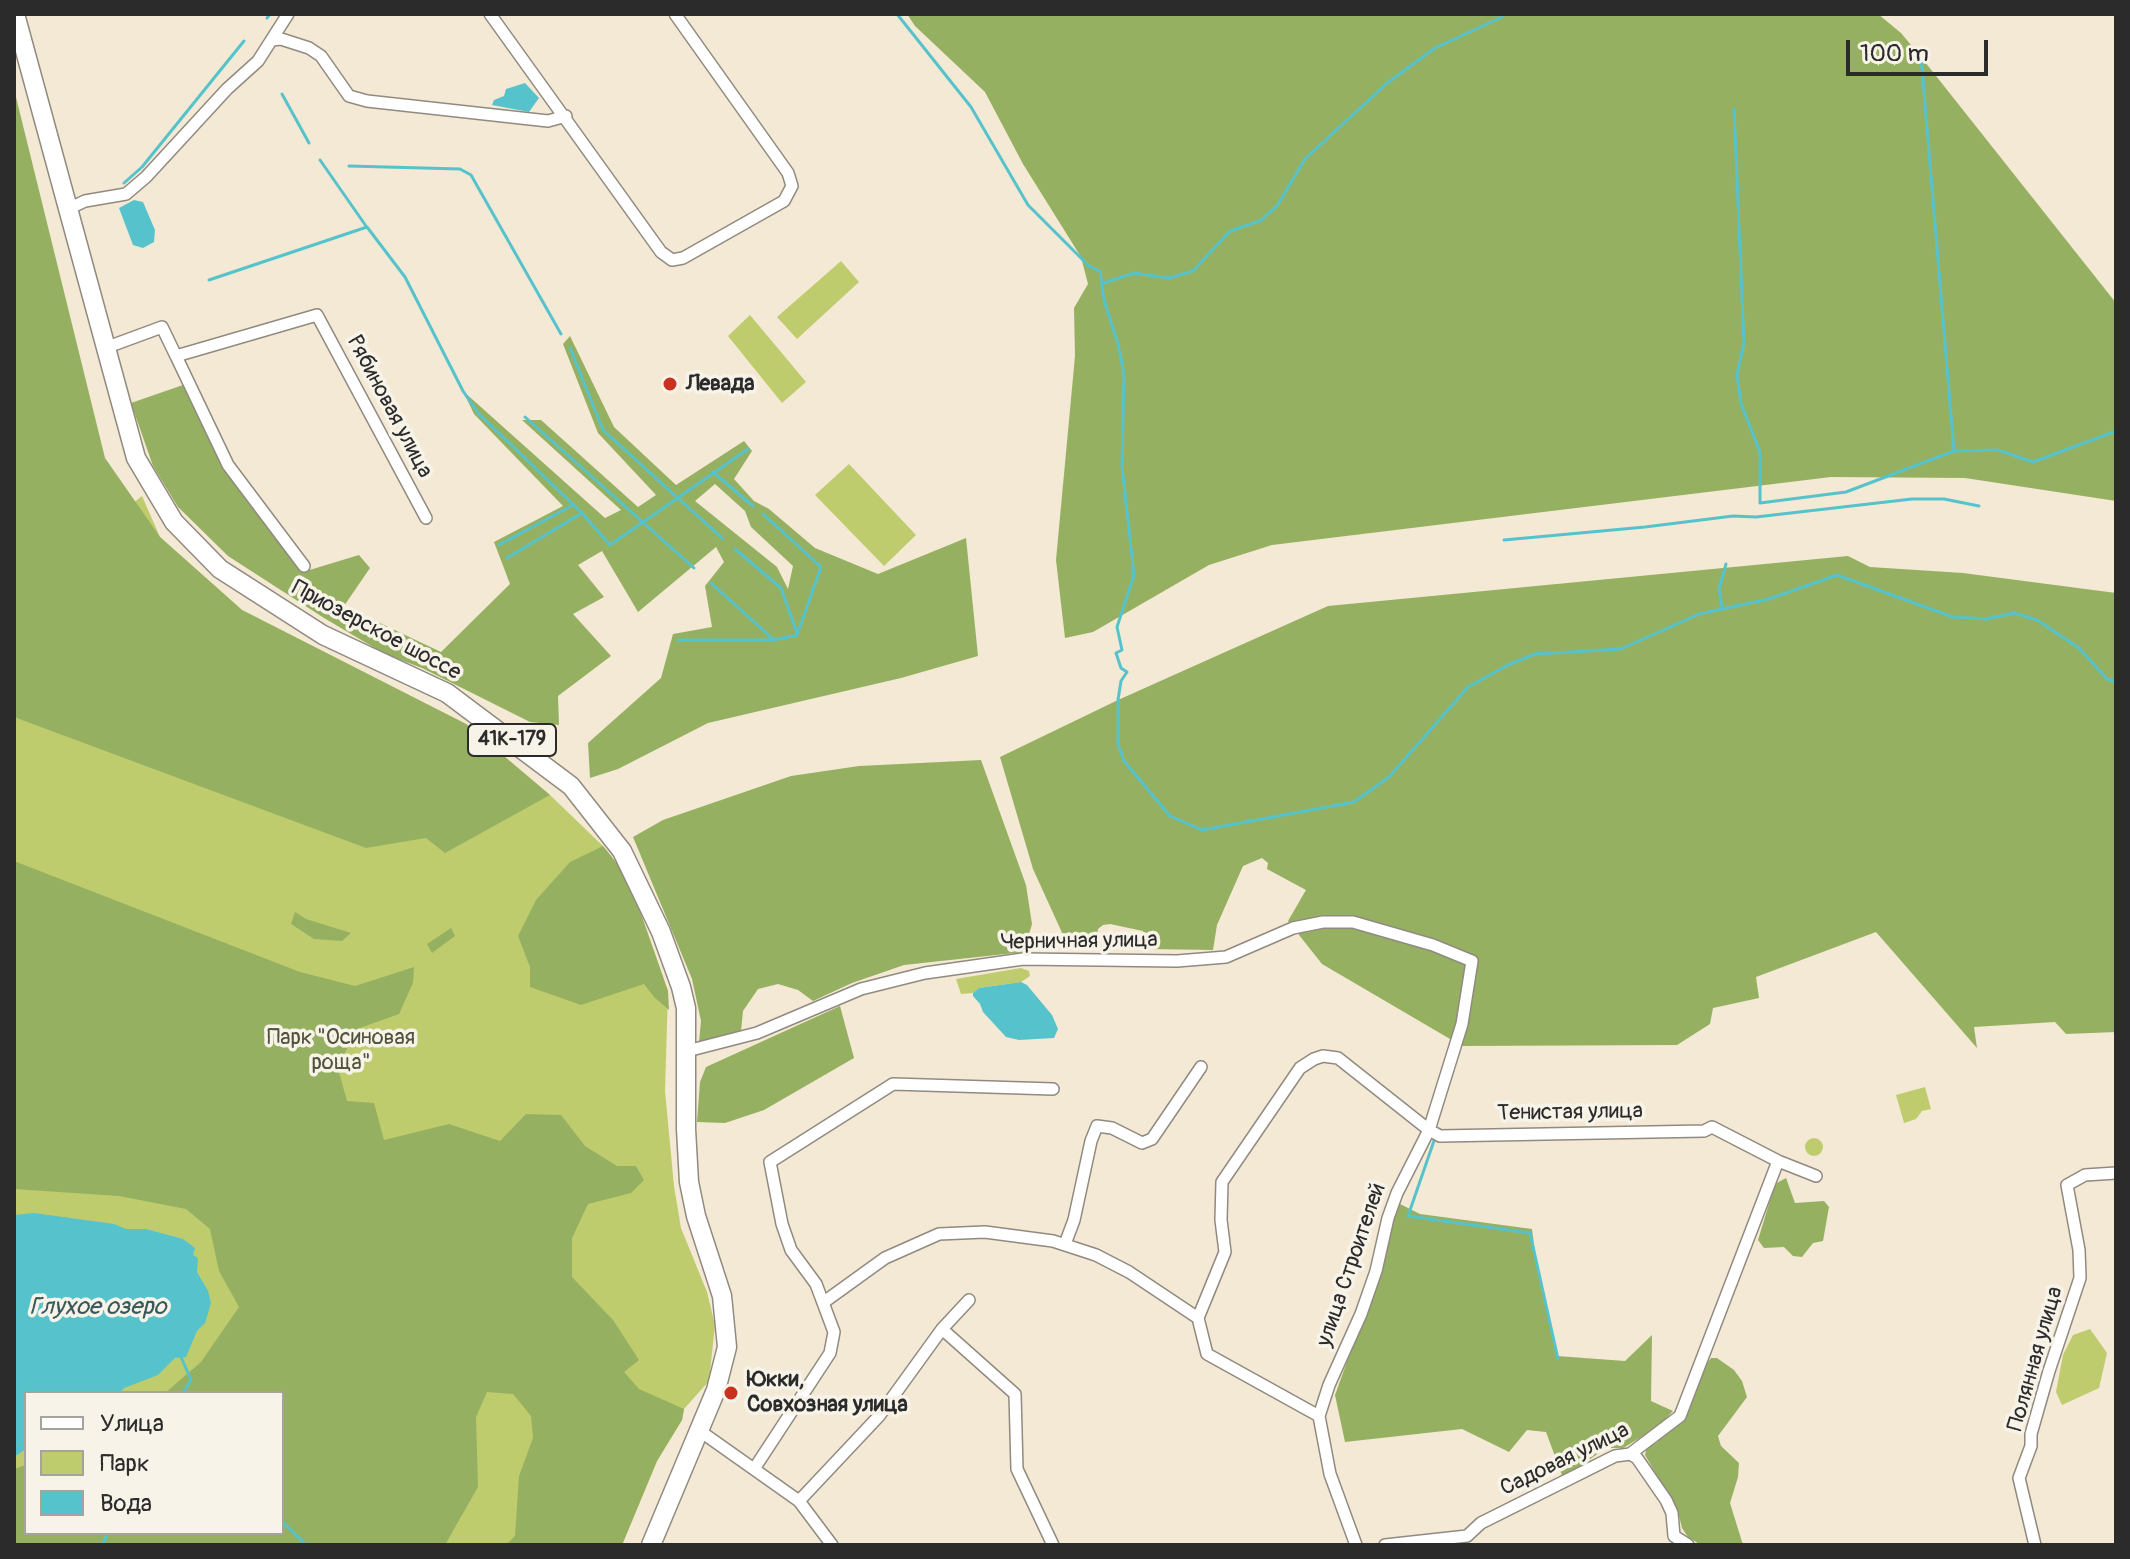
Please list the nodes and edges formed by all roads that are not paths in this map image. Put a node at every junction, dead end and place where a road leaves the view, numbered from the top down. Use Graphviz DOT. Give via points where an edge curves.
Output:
graph roads {
  1 [pos="15,14"];
  2 [pos="288,14"];
  3 [pos="490,14"];
  4 [pos="675,14"];
  5 [pos="272,40"];
  6 [pos="566,116"];
  7 [pos="68,209"];
  8 [pos="105,348"];
  9 [pos="176,356"];
  10 [pos="426,518"];
  11 [pos="304,566"];
  12 [pos="1472,961"];
  13 [pos="687,1051"];
  14 [pos="1201,1067"];
  15 [pos="1053,1089"];
  16 [pos="1429,1130"];
  17 [pos="1778,1161"];
  18 [pos="2116,1173"];
  19 [pos="1816,1176"];
  20 [pos="1065,1244"];
  21 [pos="969,1300"];
  22 [pos="824,1302"];
  23 [pos="1198,1318"];
  24 [pos="942,1329"];
  25 [pos="1319,1416"];
  26 [pos="700,1431"];
  27 [pos="1630,1454"];
  28 [pos="754,1469"];
  29 [pos="799,1501"];
  30 [pos="651,1545"];
  31 [pos="832,1545"];
  32 [pos="1053,1545"];
  33 [pos="1356,1545"];
  34 [pos="1385,1545"];
  35 [pos="1688,1545"];
  36 [pos="2035,1545"];
  1 -- 7 [label="main road, Приозерское шоссе / 41К-179"];
  2 -- 5 [label="street"];
  3 -- 6 [label="street"];
  4 -- 6 [label="street" via="788,173 792,186 784,201 672,260 661,252"];
  5 -- 6 [label="street" via="309,48 321,56 349,96 367,101 548,121"];
  5 -- 7 [label="street" via="258,61 126,194"];
  7 -- 8 [label="main road, Приозерское шоссе / 41К-179"];
  8 -- 9 [label="street" via="162,327"];
  8 -- 13 [label="main road, Приозерское шоссе / 41К-179" via="136,458 174,522 220,569 323,635 447,693 571,786 604,825 640,886 672,960 686,1008"];
  9 -- 10 [label="street, Рябиновая улица" via="317,315"];
  9 -- 11 [label="street" via="228,465"];
  12 -- 13 [label="street, Черничная улица" via="1353,922 1323,922 1293,928 1226,957 1023,959 925,973 861,989 757,1033"];
  12 -- 16 [label="street, улица Строителей" via="1462,1024"];
  13 -- 26 [label="main road, Приозерское шоссе / 41К-179" via="689,1182 722,1296 727,1347"];
  14 -- 20 [label="street" via="1152,1139 1142,1143 1097,1126"];
  15 -- 22 [label="street" via="893,1084 770,1162 791,1250"];
  16 -- 17 [label="street, Тенистая улица" via="1455,1136 1712,1127"];
  16 -- 23 [label="street" via="1338,1058 1314,1059 1300,1068 1222,1182 1225,1252"];
  16 -- 25 [label="street, улица Строителей" via="1392,1205 1376,1271"];
  17 -- 19 [label="street"];
  17 -- 27 [label="street, Садовая улица" via="1684,1411"];
  18 -- 36 [label="street, Полянная улица" via="2085,1175 2067,1185 2080,1278 2019,1478"];
  20 -- 22 [label="street" via="985,1232 939,1234 885,1258"];
  20 -- 23 [label="street" via="1129,1272"];
  21 -- 24 [label="street"];
  22 -- 28 [label="street" via="834,1332 830,1353"];
  23 -- 25 [label="street" via="1207,1354"];
  24 -- 29 [label="street" via="879,1416"];
  24 -- 32 [label="street" via="1015,1394 1017,1469"];
  25 -- 33 [label="street" via="1330,1474"];
  26 -- 28 [label="street"];
  26 -- 30 [label="main road, Приозерское шоссе / 41К-179"];
  27 -- 34 [label="street, Садовая улица" via="1615,1456 1481,1523 1467,1536"];
  27 -- 35 [label="street" via="1666,1500 1674,1536"];
  28 -- 29 [label="street"];
  29 -- 31 [label="street"];
}
